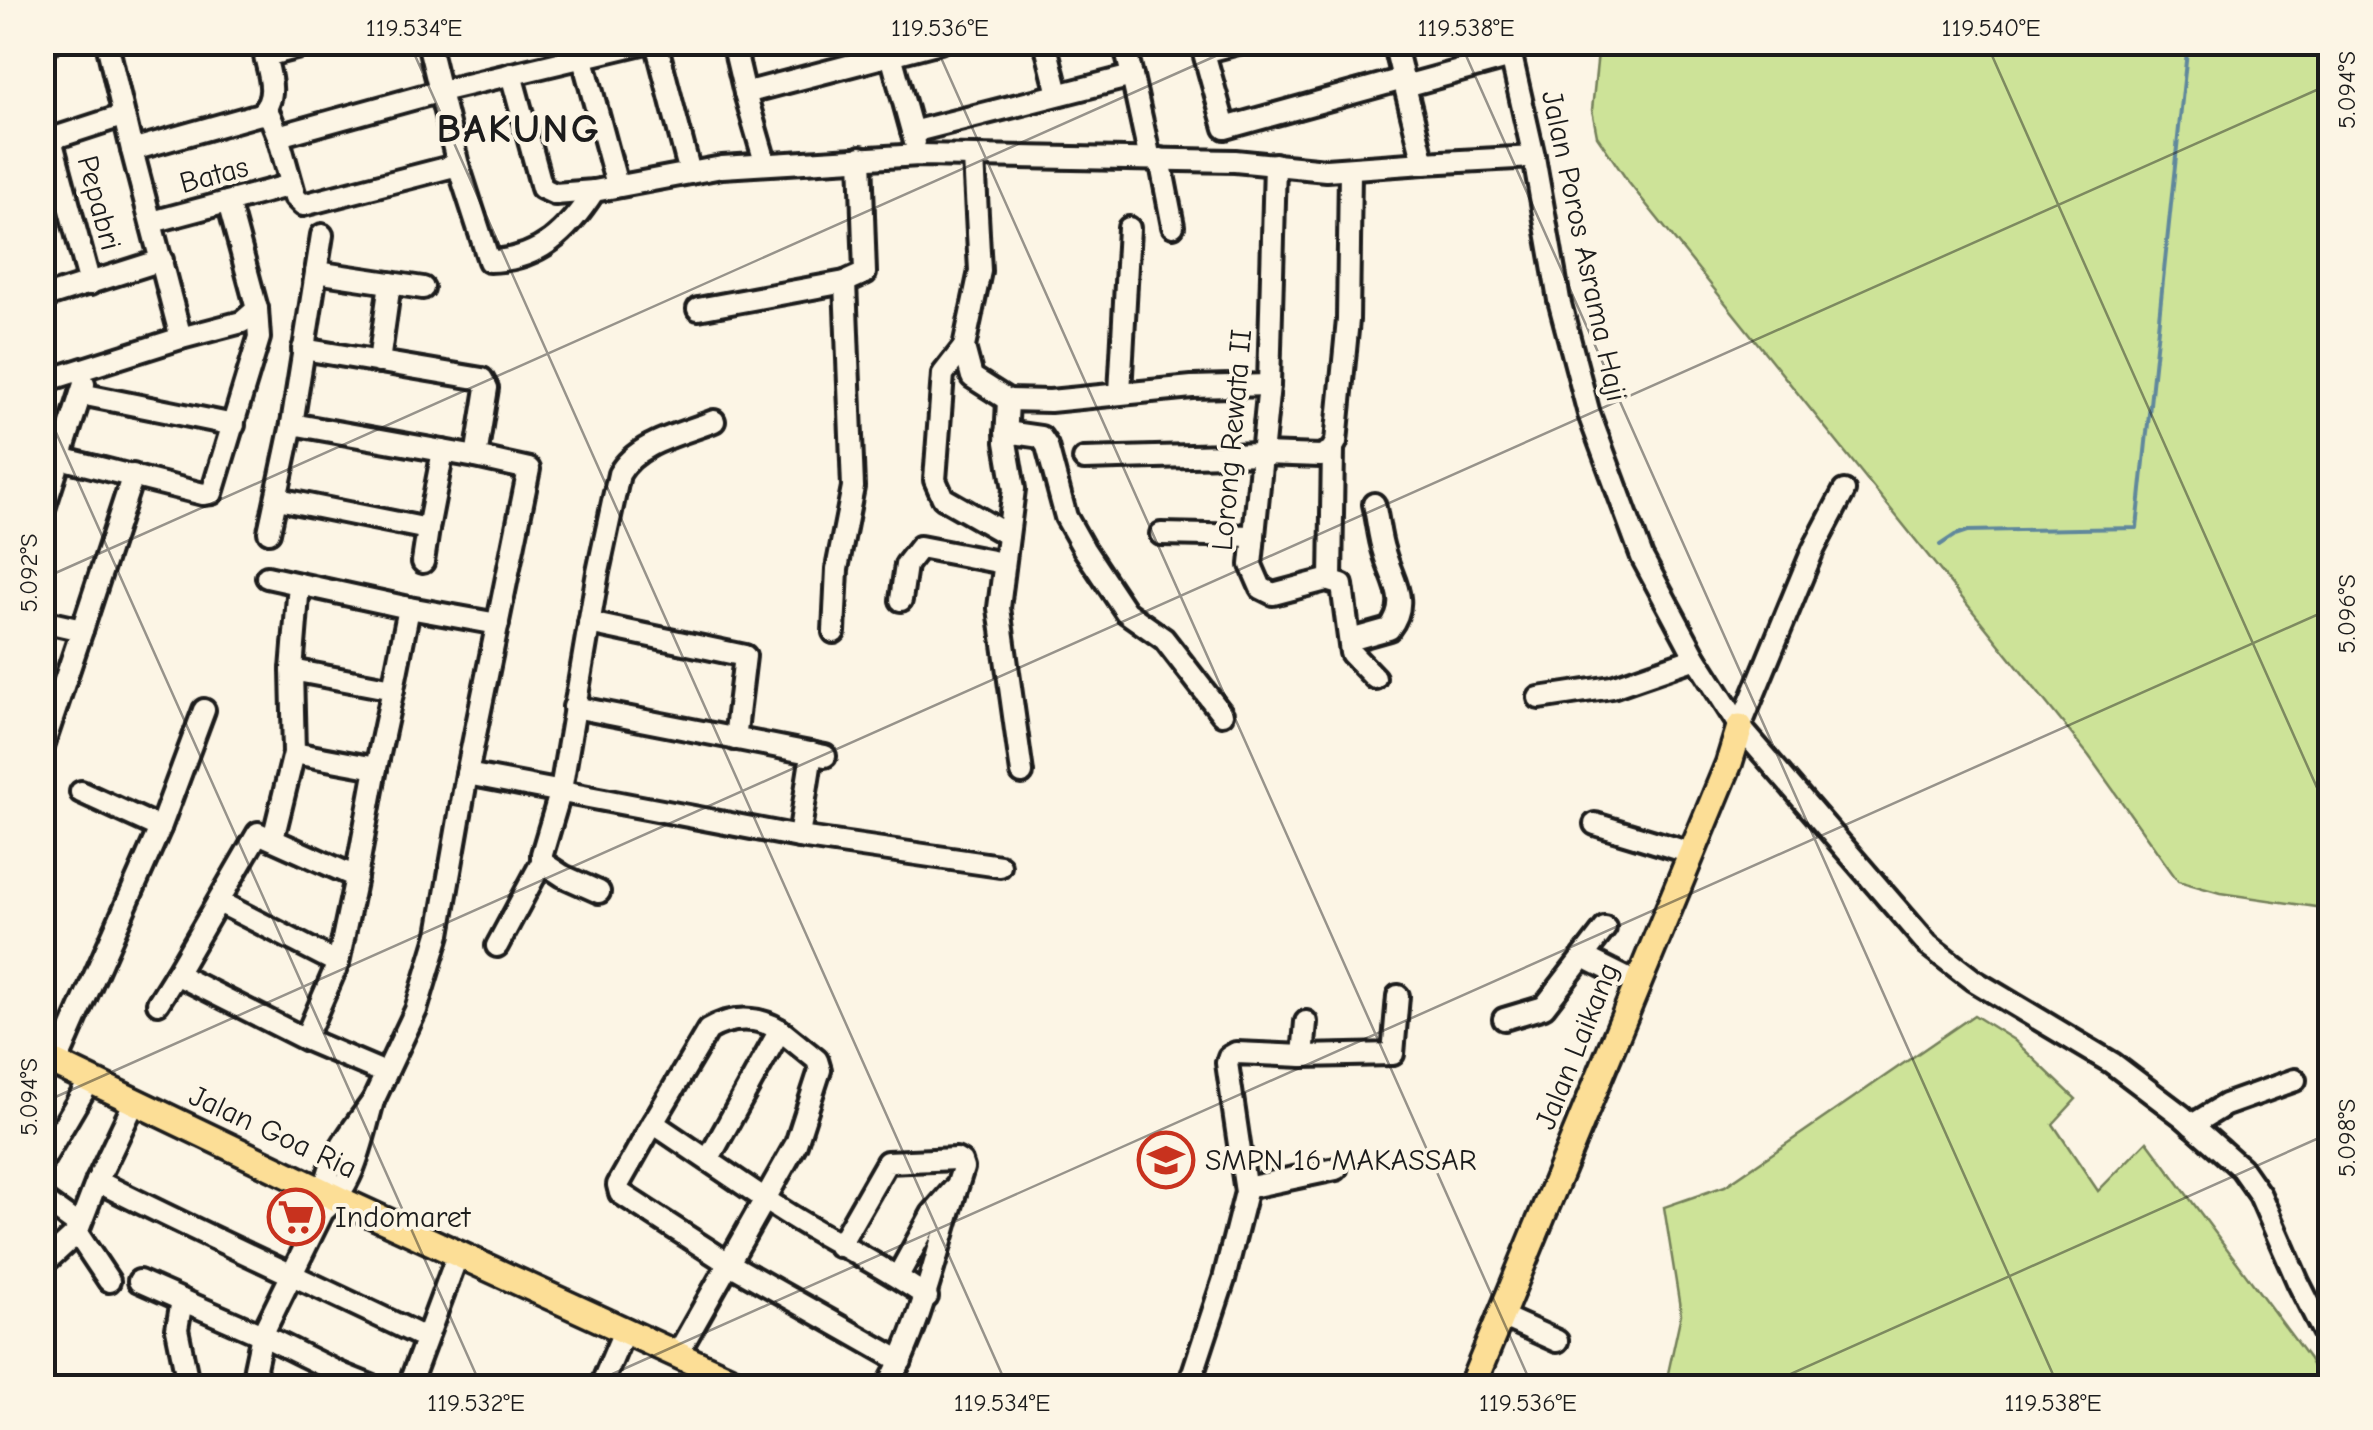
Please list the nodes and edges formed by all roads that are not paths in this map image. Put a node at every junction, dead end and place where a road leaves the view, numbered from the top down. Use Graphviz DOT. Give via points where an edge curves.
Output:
graph roads {
  1 [pos="51,42"];
  2 [pos="320,42"];
  3 [pos="428,42"];
  4 [pos="647,42"];
  5 [pos="656,42"];
  6 [pos="733,42"];
  7 [pos="940,42"];
  8 [pos="1045,42"];
  9 [pos="1124,42"];
  10 [pos="1242,42"];
  11 [pos="1394,42"];
  12 [pos="107,43"];
  13 [pos="42,44"];
  14 [pos="1202,47"];
  15 [pos="263,49"];
  16 [pos="889,49"];
  17 [pos="1510,50"];
  18 [pos="583,59"];
  19 [pos="511,74"];
  20 [pos="1132,76"];
  21 [pos="1404,82"];
  22 [pos="441,91"];
  23 [pos="745,94"];
  24 [pos="1058,94"];
  25 [pos="260,114"];
  26 [pos="122,116"];
  27 [pos="1225,128"];
  28 [pos="912,132"];
  29 [pos="278,136"];
  30 [pos="46,140"];
  31 [pos="132,150"];
  32 [pos="919,155"];
  33 [pos="861,157"];
  34 [pos="1534,157"];
  35 [pos="974,158"];
  36 [pos="1155,159"];
  37 [pos="1235,161"];
  38 [pos="764,162"];
  39 [pos="1424,163"];
  40 [pos="1275,164"];
  41 [pos="458,165"];
  42 [pos="1350,170"];
  43 [pos="690,173"];
  44 [pos="291,185"];
  45 [pos="618,185"];
  46 [pos="594,191"];
  47 [pos="228,202"];
  48 [pos="152,222"];
  49 [pos="1173,226"];
  50 [pos="1128,228"];
  51 [pos="322,235"];
  52 [pos="162,260"];
  53 [pos="316,272"];
  54 [pos="845,282"];
  55 [pos="90,284"];
  56 [pos="390,284"];
  57 [pos="423,288"];
  58 [pos="42,298"];
  59 [pos="257,309"];
  60 [pos="698,309"];
  61 [pos="181,338"];
  62 [pos="964,347"];
  63 [pos="304,348"];
  64 [pos="379,362"];
  65 [pos="88,369"];
  66 [pos="44,376"];
  67 [pos="1270,385"];
  68 [pos="1120,393"];
  69 [pos="80,394"];
  70 [pos="1008,400"];
  71 [pos="714,421"];
  72 [pos="292,424"];
  73 [pos="234,425"];
  74 [pos="1006,432"];
  75 [pos="1334,449"];
  76 [pos="443,451"];
  77 [pos="1262,454"];
  78 [pos="476,457"];
  79 [pos="60,458"];
  80 [pos="1084,460"];
  81 [pos="132,476"];
  82 [pos="1844,491"];
  83 [pos="278,499"];
  84 [pos="1374,504"];
  85 [pos="42,515"];
  86 [pos="428,529"];
  87 [pos="269,532"];
  88 [pos="1161,534"];
  89 [pos="1008,535"];
  90 [pos="1254,536"];
  91 [pos="423,562"];
  92 [pos="1003,562"];
  93 [pos="267,577"];
  94 [pos="1331,580"];
  95 [pos="299,584"];
  96 [pos="902,600"];
  97 [pos="409,608"];
  98 [pos="42,621"];
  99 [pos="589,623"];
  100 [pos="498,624"];
  101 [pos="82,630"];
  102 [pos="834,632"];
  103 [pos="1350,640"];
  104 [pos="1696,658"];
  105 [pos="292,670"];
  106 [pos="1375,678"];
  107 [pos="394,689"];
  108 [pos="1539,698"];
  109 [pos="50,699"];
  110 [pos="574,707"];
  111 [pos="204,710"];
  112 [pos="1222,714"];
  113 [pos="1740,727"];
  114 [pos="735,739"];
  115 [pos="42,749"];
  116 [pos="294,752"];
  117 [pos="376,768"];
  118 [pos="1022,772"];
  119 [pos="467,774"];
  120 [pos="561,790"];
  121 [pos="81,792"];
  122 [pos="1595,824"];
  123 [pos="160,828"];
  124 [pos="799,836"];
  125 [pos="273,839"];
  126 [pos="1690,853"];
  127 [pos="542,862"];
  128 [pos="1000,866"];
  129 [pos="356,877"];
  130 [pos="598,892"];
  131 [pos="219,902"];
  132 [pos="1605,928"];
  133 [pos="496,946"];
  134 [pos="1584,958"];
  135 [pos="338,963"];
  136 [pos="176,974"];
  137 [pos="1638,984"];
  138 [pos="1398,996"];
  139 [pos="158,1003"];
  140 [pos="1504,1019"];
  141 [pos="1306,1022"];
  142 [pos="780,1030"];
  143 [pos="305,1039"];
  144 [pos="1303,1056"];
  145 [pos="49,1060"];
  146 [pos="386,1073"];
  147 [pos="2294,1080"];
  148 [pos="89,1082"];
  149 [pos="134,1103"];
  150 [pos="654,1122"];
  151 [pos="2192,1125"];
  152 [pos="708,1160"];
  153 [pos="42,1162"];
  154 [pos="1336,1169"];
  155 [pos="97,1180"];
  156 [pos="956,1188"];
  157 [pos="1246,1188"];
  158 [pos="42,1199"];
  159 [pos="765,1199"];
  160 [pos="328,1200"];
  161 [pos="77,1229"];
  162 [pos="840,1246"];
  163 [pos="458,1254"];
  164 [pos="728,1264"];
  165 [pos="42,1265"];
  166 [pos="292,1274"];
  167 [pos="898,1276"];
  168 [pos="109,1281"];
  169 [pos="139,1282"];
  170 [pos="927,1297"];
  171 [pos="182,1300"];
  172 [pos="1499,1315"];
  173 [pos="625,1329"];
  174 [pos="262,1335"];
  175 [pos="425,1338"];
  176 [pos="1556,1341"];
  177 [pos="2330,1344"];
  178 [pos="678,1353"];
  179 [pos="901,1361"];
  180 [pos="334,1381"];
  181 [pos="189,1388"];
  182 [pos="260,1388"];
  183 [pos="376,1388"];
  184 [pos="408,1388"];
  185 [pos="600,1388"];
  186 [pos="750,1388"];
  187 [pos="886,1388"];
  188 [pos="1188,1388"];
  189 [pos="1470,1388"];
  1 -- 13 [label="street"];
  2 -- 15 [label="street"];
  3 -- 22 [label="street"];
  4 -- 18 [label="street"];
  5 -- 43 [label="street"];
  6 -- 23 [label="street"];
  7 -- 16 [label="street"];
  8 -- 24 [label="street"];
  9 -- 20 [label="street"];
  10 -- 14 [label="street"];
  11 -- 21 [label="street"];
  12 -- 26 [label="street"];
  14 -- 27 [label="street"];
  15 -- 25 [label="street" via="271,97"];
  16 -- 23 [label="street"];
  16 -- 28 [label="street"];
  17 -- 21 [label="street"];
  17 -- 34 [label="street, Jalan Poros Asrama Haji"];
  18 -- 19 [label="street"];
  18 -- 45 [label="street"];
  19 -- 22 [label="street"];
  19 -- 46 [label="street" via="542,188 555,194"];
  20 -- 24 [label="street"];
  20 -- 36 [label="street"];
  21 -- 27 [label="street"];
  21 -- 39 [label="street"];
  22 -- 29 [label="street"];
  22 -- 41 [label="street"];
  23 -- 38 [label="street"];
  24 -- 28 [label="street"];
  25 -- 29 [label="street" via="270,116"];
  25 -- 31 [label="street"];
  26 -- 30 [label="street"];
  26 -- 31 [label="street"];
  27 -- 37 [label="street"];
  28 -- 32 [label="street"];
  29 -- 44 [label="street"];
  30 -- 55 [label="street, Pepabri"];
  31 -- 48 [label="street"];
  32 -- 33 [label="street"];
  32 -- 35 [label="street"];
  33 -- 38 [label="street"];
  33 -- 54 [label="street" via="866,271"];
  34 -- 39 [label="street"];
  34 -- 104 [label="street, Jalan Poros Asrama Haji" via="1552,272 1589,414 1634,539"];
  35 -- 36 [label="street"];
  35 -- 62 [label="street" via="980,271"];
  36 -- 37 [label="street"];
  36 -- 49 [label="street"];
  37 -- 40 [label="street"];
  38 -- 43 [label="street"];
  39 -- 42 [label="street"];
  40 -- 42 [label="street"];
  40 -- 67 [label="street, Lorong Rewata II"];
  41 -- 44 [label="street" via="308,206"];
  41 -- 46 [label="street" via="489,261 542,250 577,218"];
  42 -- 75 [label="street" via="1348,320"];
  43 -- 45 [label="street"];
  44 -- 47 [label="street, Batas"];
  45 -- 46 [label="street"];
  47 -- 48 [label="street, Batas"];
  47 -- 59 [label="street"];
  48 -- 52 [label="street"];
  50 -- 68 [label="street"];
  51 -- 53 [label="street"];
  52 -- 55 [label="street"];
  52 -- 61 [label="street"];
  53 -- 56 [label="street"];
  53 -- 63 [label="street"];
  54 -- 60 [label="street"];
  54 -- 102 [label="street" via="854,487 837,568"];
  55 -- 58 [label="street"];
  56 -- 57 [label="street"];
  56 -- 64 [label="street"];
  59 -- 61 [label="street" via="242,322"];
  59 -- 73 [label="street" via="258,338"];
  61 -- 65 [label="street"];
  62 -- 70 [label="street" via="972,376"];
  62 -- 89 [label="street" via="944,374 935,480 944,498"];
  63 -- 64 [label="street"];
  63 -- 72 [label="street"];
  64 -- 78 [label="street" via="482,380 487,388"];
  65 -- 66 [label="street"];
  65 -- 69 [label="street"];
  67 -- 68 [label="street"];
  67 -- 77 [label="street, Lorong Rewata II"];
  68 -- 70 [label="street"];
  69 -- 73 [label="street"];
  69 -- 79 [label="street"];
  70 -- 74 [label="street"];
  71 -- 99 [label="street" via="642,449 622,468"];
  72 -- 76 [label="street"];
  72 -- 83 [label="street"];
  73 -- 81 [label="street" via="212,493"];
  74 -- 89 [label="street" via="1014,489"];
  74 -- 112 [label="street" via="1041,438 1084,549 1126,612 1164,639"];
  75 -- 77 [label="street" via="1321,456"];
  75 -- 94 [label="street"];
  76 -- 78 [label="street"];
  76 -- 86 [label="street"];
  77 -- 80 [label="street"];
  77 -- 90 [label="street, Lorong Rewata II"];
  78 -- 100 [label="street" via="528,469"];
  79 -- 81 [label="street"];
  79 -- 85 [label="street"];
  81 -- 101 [label="street"];
  82 -- 113 [label="street"];
  83 -- 86 [label="street"];
  83 -- 87 [label="street"];
  84 -- 103 [label="street" via="1401,606 1389,629"];
  86 -- 91 [label="street"];
  88 -- 90 [label="street"];
  89 -- 92 [label="street"];
  90 -- 94 [label="street, Lorong Rewata II" via="1251,566 1266,592"];
  92 -- 96 [label="street" via="920,546 906,565"];
  92 -- 118 [label="street" via="999,608"];
  93 -- 95 [label="street"];
  94 -- 103 [label="street" via="1342,585"];
  95 -- 97 [label="street"];
  95 -- 105 [label="street"];
  97 -- 100 [label="street"];
  97 -- 107 [label="street"];
  98 -- 101 [label="street"];
  99 -- 110 [label="street"];
  99 -- 114 [label="street" via="745,656"];
  100 -- 119 [label="street"];
  101 -- 109 [label="street"];
  103 -- 106 [label="street" via="1354,659"];
  104 -- 108 [label="street" via="1612,687"];
  104 -- 113 [label="street, Jalan Poros Asrama Haji"];
  105 -- 107 [label="street"];
  105 -- 116 [label="street"];
  107 -- 117 [label="street"];
  109 -- 115 [label="street"];
  110 -- 114 [label="street"];
  110 -- 120 [label="street"];
  111 -- 123 [label="street"];
  113 -- 126 [label="main road, Jalan Laikang"];
  113 -- 151 [label="street, Jalan Poros Asrama Haji" via="1939,955 2112,1063"];
  114 -- 124 [label="street" via="819,754"];
  116 -- 117 [label="street"];
  116 -- 125 [label="street"];
  117 -- 129 [label="street"];
  119 -- 120 [label="street"];
  119 -- 146 [label="street" via="428,979"];
  120 -- 124 [label="street"];
  120 -- 127 [label="street"];
  121 -- 123 [label="street"];
  122 -- 126 [label="street"];
  123 -- 145 [label="street"];
  124 -- 128 [label="street"];
  125 -- 129 [label="street"];
  125 -- 131 [label="street" via="254,836"];
  126 -- 137 [label="main road, Jalan Laikang"];
  127 -- 130 [label="street"];
  127 -- 133 [label="street"];
  129 -- 135 [label="street"];
  131 -- 135 [label="street"];
  131 -- 136 [label="street"];
  132 -- 134 [label="street"];
  134 -- 137 [label="street"];
  134 -- 140 [label="street" via="1544,1006"];
  135 -- 143 [label="street"];
  136 -- 139 [label="street"];
  136 -- 143 [label="street"];
  137 -- 172 [label="main road, Jalan Laikang"];
  138 -- 144 [label="street" via="1392,1054"];
  141 -- 144 [label="street"];
  142 -- 150 [label="street" via="758,1019 711,1027"];
  142 -- 152 [label="street"];
  142 -- 159 [label="street" via="820,1070 796,1144"];
  143 -- 146 [label="street"];
  144 -- 157 [label="street" via="1229,1056"];
  145 -- 148 [label="main road, Jalan Goa Ria"];
  146 -- 160 [label="street" via="374,1102 338,1148"];
  147 -- 151 [label="street"];
  148 -- 149 [label="main road, Jalan Goa Ria"];
  148 -- 153 [label="street"];
  149 -- 155 [label="street"];
  149 -- 160 [label="main road, Jalan Goa Ria"];
  150 -- 152 [label="street"];
  150 -- 164 [label="street" via="617,1189"];
  151 -- 177 [label="street, Jalan Poros Asrama Haji" via="2253,1184"];
  152 -- 159 [label="street"];
  154 -- 157 [label="street"];
  155 -- 161 [label="street"];
  155 -- 166 [label="street"];
  156 -- 162 [label="street" via="963,1168 956,1159 887,1162"];
  156 -- 167 [label="street" via="932,1214"];
  156 -- 170 [label="street"];
  157 -- 188 [label="street"];
  158 -- 161 [label="street"];
  159 -- 162 [label="street"];
  159 -- 164 [label="street"];
  160 -- 163 [label="main road, Jalan Goa Ria"];
  160 -- 166 [label="street"];
  161 -- 165 [label="street"];
  161 -- 168 [label="street"];
  162 -- 167 [label="street"];
  163 -- 173 [label="main road, Jalan Goa Ria"];
  163 -- 175 [label="street"];
  164 -- 178 [label="street"];
  164 -- 179 [label="street"];
  166 -- 174 [label="street"];
  166 -- 175 [label="street"];
  167 -- 170 [label="street"];
  169 -- 171 [label="street"];
  170 -- 179 [label="street"];
  171 -- 174 [label="street"];
  171 -- 181 [label="street" via="177,1329"];
  172 -- 176 [label="street"];
  172 -- 189 [label="main road, Jalan Laikang"];
  173 -- 178 [label="main road, Jalan Goa Ria"];
  173 -- 185 [label="street"];
  174 -- 180 [label="street"];
  174 -- 182 [label="street" via="255,1368"];
  175 -- 184 [label="street"];
  178 -- 186 [label="main road, Jalan Goa Ria"];
  179 -- 187 [label="street"];
  180 -- 183 [label="street"];
}
